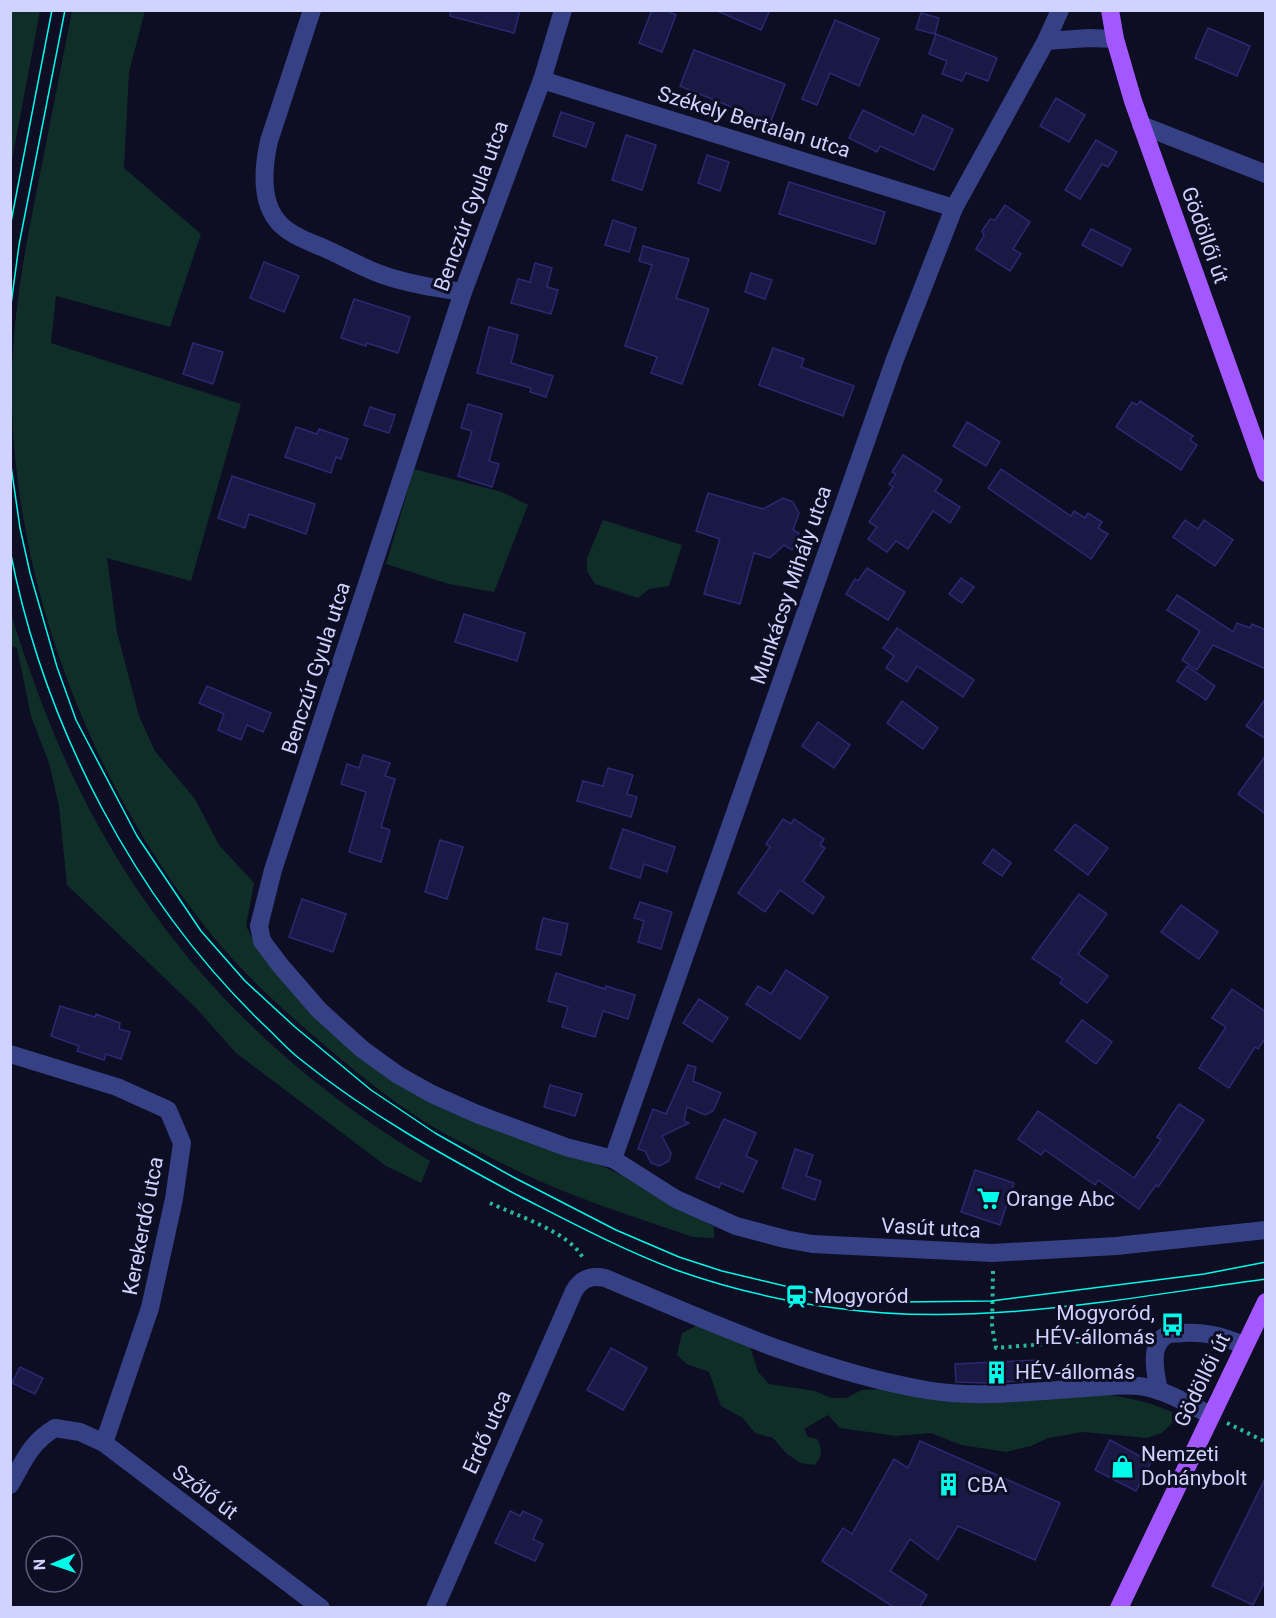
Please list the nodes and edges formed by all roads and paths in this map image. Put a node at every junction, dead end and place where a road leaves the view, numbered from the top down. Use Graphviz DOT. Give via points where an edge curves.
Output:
graph roads {
  1 [pos="312,10"];
  2 [pos="563,10"];
  3 [pos="1060,10"];
  4 [pos="1110,10"];
  5 [pos="1115,39"];
  6 [pos="1046,41"];
  7 [pos="542,80"];
  8 [pos="1141,125"];
  9 [pos="1266,174"];
  10 [pos="954,208"];
  11 [pos="463,292"];
  12 [pos="1266,473"];
  13 [pos="10,1054"];
  14 [pos="613,1159"];
  15 [pos="490,1203"];
  16 [pos="1266,1230"];
  17 [pos="992,1253"];
  18 [pos="586,1279"];
  19 [pos="1265,1303"];
  20 [pos="1170,1334"];
  21 [pos="1244,1344"];
  22 [pos="1159,1391"];
  23 [pos="1211,1415"];
  24 [pos="1266,1442"];
  25 [pos="104,1443"];
  26 [pos="16,1461"];
  27 [pos="10,1485"];
  28 [pos="321,1608"];
  29 [pos="435,1608"];
  30 [pos="1119,1608"];
  1 -- 11 [label="street" via="264,164 270,208 280,224 296,236 383,275"];
  2 -- 7 [label="street, Benczúr Gyula utca"];
  3 -- 6 [label="street, Munkácsy Mihály utca"];
  4 -- 5 [label="main road, Gödöllői út"];
  5 -- 6 [label="street"];
  5 -- 8 [label="main road, Gödöllői út"];
  6 -- 10 [label="street, Munkácsy Mihály utca"];
  7 -- 10 [label="street, Székely Bertalan utca"];
  7 -- 11 [label="street, Benczúr Gyula utca"];
  8 -- 9 [label="street"];
  8 -- 12 [label="main road, Gödöllői út"];
  10 -- 14 [label="street, Munkácsy Mihály utca" via="895,359"];
  11 -- 14 [label="street, Benczúr Gyula utca" via="273,870 259,926 270,953 319,1010 398,1075 477,1114 566,1147"];
  13 -- 25 [label="street, Kerekerdő utca" via="117,1087 168,1110 182,1143 150,1308"];
  14 -- 17 [label="street, Vasút utca" via="710,1216 763,1234 812,1244"];
  15 -- 18 [label="path" via="562,1236 584,1258"];
  16 -- 17 [label="street, Vasút utca" via="1116,1246"];
  17 -- 20 [label="path" via="992,1326 996,1348"];
  18 -- 22 [label="street" via="605,1278 735,1334 865,1376 927,1390 990,1393 1127,1385"];
  18 -- 29 [label="street, Erdő utca" via="574,1291"];
  19 -- 21 [label="main road, Gödöllői út"];
  20 -- 21 [label="street" via="1210,1333"];
  20 -- 22 [label="street" via="1161,1341 1155,1355"];
  21 -- 23 [label="main road, Gödöllői út"];
  22 -- 23 [label="street"];
  23 -- 24 [label="path"];
  23 -- 30 [label="main road, Gödöllői út"];
  25 -- 26 [label="street, Szőlő út" via="80,1432 55,1428"];
  25 -- 28 [label="street, Szőlő út"];
  26 -- 27 [label="street"];
}
